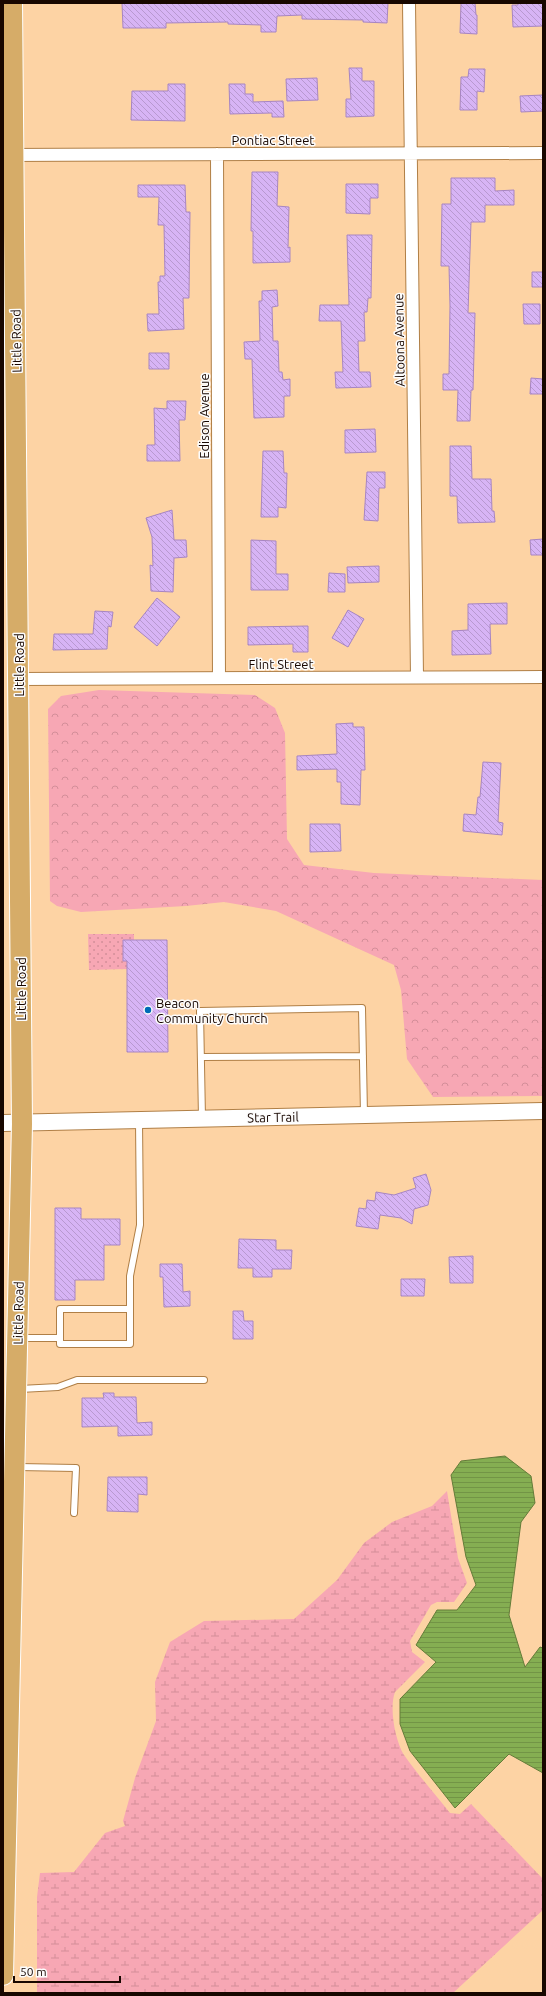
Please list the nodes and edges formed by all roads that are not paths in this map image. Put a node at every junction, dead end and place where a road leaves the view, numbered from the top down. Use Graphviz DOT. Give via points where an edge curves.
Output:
graph roads {
  1 [pos="12,3"];
  2 [pos="409,3"];
  3 [pos="411,153"];
  4 [pos="543,153"];
  5 [pos="218,154"];
  6 [pos="9,155"];
  7 [pos="417,677"];
  8 [pos="543,677"];
  9 [pos="219,678"];
  10 [pos="19,679"];
  11 [pos="363,1056"];
  12 [pos="201,1057"];
  13 [pos="543,1111"];
  14 [pos="364,1115"];
  15 [pos="202,1119"];
  16 [pos="139,1121"];
  17 [pos="12,1124"];
  18 [pos="130,1309"];
  19 [pos="17,1338"];
  20 [pos="60,1338"];
  21 [pos="204,1380"];
  22 [pos="16,1389"];
  23 [pos="14,1467"];
  24 [pos="74,1514"];
  25 [pos="3,1975"];
  1 -- 6 [label="main road, Little Road"];
  2 -- 3 [label="street, Altoona Avenue"];
  3 -- 4 [label="street, Pontiac Street"];
  3 -- 5 [label="street, Pontiac Street"];
  3 -- 7 [label="street, Altoona Avenue"];
  5 -- 6 [label="street, Pontiac Street"];
  5 -- 9 [label="street, Edison Avenue"];
  6 -- 10 [label="main road, Little Road"];
  7 -- 8 [label="street, Flint Street"];
  7 -- 9 [label="street, Flint Street"];
  9 -- 10 [label="street, Flint Street"];
  10 -- 17 [label="main road, Little Road"];
  11 -- 12 [label="lane"];
  11 -- 12 [label="lane" via="362,1008 200,1011"];
  11 -- 14 [label="lane"];
  12 -- 15 [label="lane"];
  13 -- 14 [label="street, Star Trail"];
  14 -- 15 [label="street, Star Trail"];
  15 -- 16 [label="street, Star Trail"];
  16 -- 17 [label="street, Star Trail"];
  16 -- 18 [label="lane" via="140,1225 130,1276"];
  17 -- 19 [label="main road, Little Road"];
  18 -- 20 [label="lane" via="60,1309"];
  18 -- 20 [label="lane" via="130,1344 60,1344"];
  19 -- 20 [label="lane"];
  19 -- 22 [label="main road, Little Road"];
  21 -- 22 [label="lane" via="77,1380 58,1387"];
  22 -- 23 [label="main road, Little Road"];
  23 -- 24 [label="lane" via="76,1468"];
  23 -- 25 [label="main road, Little Road"];
}
